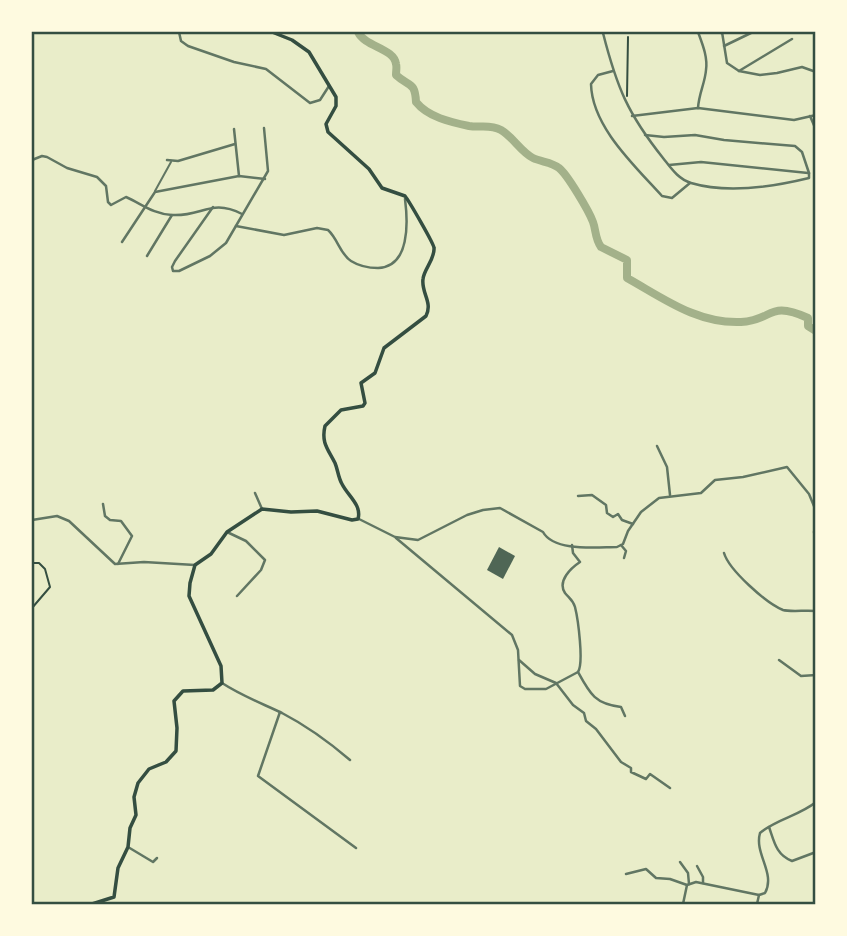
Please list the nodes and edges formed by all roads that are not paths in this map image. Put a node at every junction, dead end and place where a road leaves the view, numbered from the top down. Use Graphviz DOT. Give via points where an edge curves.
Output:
graph roads {
  1 [pos="179,32"];
  2 [pos="272,32"];
  3 [pos="698,32"];
  4 [pos="713,32"];
  5 [pos="722,32"];
  6 [pos="753,32"];
  7 [pos="603,33"];
  8 [pos="792,39"];
  9 [pos="724,46"];
  10 [pos="612,71"];
  11 [pos="738,71"];
  12 [pos="816,72"];
  13 [pos="329,86"];
  14 [pos="698,108"];
  15 [pos="816,115"];
  16 [pos="632,116"];
  17 [pos="810,116"];
  18 [pos="264,128"];
  19 [pos="234,129"];
  20 [pos="816,130"];
  21 [pos="645,135"];
  22 [pos="235,144"];
  23 [pos="32,160"];
  24 [pos="167,160"];
  25 [pos="172,162"];
  26 [pos="669,165"];
  27 [pos="809,173"];
  28 [pos="239,176"];
  29 [pos="265,179"];
  30 [pos="691,183"];
  31 [pos="155,192"];
  32 [pos="405,195"];
  33 [pos="213,207"];
  34 [pos="143,208"];
  35 [pos="243,214"];
  36 [pos="172,215"];
  37 [pos="236,226"];
  38 [pos="122,242"];
  39 [pos="147,256"];
  40 [pos="657,446"];
  41 [pos="255,494"];
  42 [pos="670,495"];
  43 [pos="579,496"];
  44 [pos="103,504"];
  45 [pos="262,509"];
  46 [pos="816,511"];
  47 [pos="358,519"];
  48 [pos="32,520"];
  49 [pos="816,521"];
  50 [pos="633,524"];
  51 [pos="227,532"];
  52 [pos="395,537"];
  53 [pos="816,544"];
  54 [pos="572,545"];
  55 [pos="621,545"];
  56 [pos="724,553"];
  57 [pos="624,558"];
  58 [pos="118,564"];
  59 [pos="195,565"];
  60 [pos="237,596"];
  61 [pos="816,611"];
  62 [pos="518,659"];
  63 [pos="779,660"];
  64 [pos="578,672"];
  65 [pos="816,674"];
  66 [pos="556,683"];
  67 [pos="222,684"];
  68 [pos="280,712"];
  69 [pos="625,716"];
  70 [pos="350,760"];
  71 [pos="670,789"];
  72 [pos="816,802"];
  73 [pos="769,827"];
  74 [pos="128,847"];
  75 [pos="356,848"];
  76 [pos="816,852"];
  77 [pos="810,854"];
  78 [pos="157,858"];
  79 [pos="812,859"];
  80 [pos="680,862"];
  81 [pos="697,866"];
  82 [pos="625,874"];
  83 [pos="703,883"];
  84 [pos="688,885"];
  85 [pos="759,895"];
  86 [pos="92,905"];
  87 [pos="682,905"];
  88 [pos="757,905"];
  1 -- 13 [label="street" via="188,46 272,72 310,103 320,100"];
  2 -- 13 [label="main road" via="309,52"];
  3 -- 14 [label="street" via="707,68"];
  4 -- 5 [label="street"];
  5 -- 9 [label="street"];
  6 -- 9 [label="street"];
  7 -- 10 [label="street"];
  8 -- 11 [label="street"];
  9 -- 11 [label="street" via="727,63"];
  10 -- 16 [label="street"];
  10 -- 30 [label="street" via="598,75 591,85 602,126 662,196 672,198"];
  11 -- 12 [label="street" via="768,75 802,67"];
  13 -- 32 [label="main road" via="337,103 326,124 328,132 369,169 382,188"];
  14 -- 16 [label="street"];
  14 -- 17 [label="street" via="794,120"];
  15 -- 17 [label="street"];
  16 -- 21 [label="street"];
  17 -- 20 [label="street"];
  18 -- 29 [label="street"];
  19 -- 22 [label="street"];
  21 -- 26 [label="street"];
  21 -- 27 [label="street" via="695,135 795,146"];
  22 -- 25 [label="street"];
  22 -- 28 [label="street"];
  23 -- 34 [label="street" via="47,157 97,177 106,186 109,204 126,197"];
  24 -- 25 [label="street"];
  25 -- 31 [label="street"];
  26 -- 27 [label="street" via="701,162"];
  26 -- 30 [label="street"];
  27 -- 30 [label="street" via="809,178 743,188"];
  28 -- 29 [label="street"];
  28 -- 31 [label="street"];
  29 -- 35 [label="street"];
  31 -- 34 [label="street"];
  32 -- 37 [label="street" via="404,244 387,267 368,267 348,259 328,230 284,235"];
  32 -- 47 [label="main road" via="434,248 423,279 429,312 384,348 375,373 361,383 363,406 341,410 324,431 325,447 357,505"];
  33 -- 35 [label="street" via="229,207"];
  33 -- 36 [label="street"];
  33 -- 37 [label="street" via="175,261 173,271 221,249"];
  34 -- 36 [label="street"];
  34 -- 38 [label="street"];
  35 -- 37 [label="street"];
  36 -- 39 [label="street"];
  40 -- 42 [label="street" via="667,467"];
  41 -- 45 [label="street"];
  42 -- 46 [label="street" via="701,493 715,480 787,467 809,494"];
  42 -- 50 [label="street" via="651,503"];
  43 -- 50 [label="street" via="592,495 606,505 607,513"];
  44 -- 58 [label="street" via="105,516 121,521 132,536"];
  45 -- 47 [label="main road" via="317,511"];
  45 -- 51 [label="main road"];
  47 -- 52 [label="street"];
  48 -- 58 [label="street" via="64,518"];
  49 -- 53 [label="street"];
  50 -- 55 [label="street"];
  51 -- 59 [label="main road" via="211,554"];
  51 -- 60 [label="street" via="246,541 265,560"];
  52 -- 54 [label="street" via="418,540 467,515 500,508 543,532 553,543"];
  52 -- 62 [label="street" via="512,635"];
  54 -- 55 [label="street"];
  54 -- 64 [label="street" via="580,562 570,568 563,589 576,611 582,655"];
  55 -- 57 [label="street" via="626,551"];
  56 -- 61 [label="street" via="739,578 778,607"];
  58 -- 59 [label="street"];
  59 -- 67 [label="main road" via="189,596 221,666"];
  62 -- 66 [label="street" via="535,674"];
  62 -- 66 [label="street" via="523,688 541,690"];
  63 -- 65 [label="street" via="801,676"];
  64 -- 66 [label="street"];
  64 -- 69 [label="street" via="591,694 605,705 621,707"];
  66 -- 71 [label="street" via="631,772 646,779 650,774"];
  67 -- 68 [label="street"];
  67 -- 74 [label="main road" via="213,690 178,694 174,701 176,751 166,762 149,769 138,783"];
  68 -- 70 [label="street"];
  68 -- 75 [label="street" via="258,776"];
  72 -- 73 [label="street"];
  73 -- 77 [label="street" via="783,857 792,861"];
  73 -- 85 [label="street" via="759,837 769,881 767,890"];
  74 -- 78 [label="street" via="153,862"];
  74 -- 86 [label="main road" via="114,897"];
  76 -- 77 [label="street"];
  77 -- 79 [label="street"];
  80 -- 84 [label="street" via="688,873"];
  81 -- 83 [label="street"];
  82 -- 84 [label="street" via="646,869 656,878"];
  83 -- 84 [label="street"];
  83 -- 85 [label="street"];
  84 -- 87 [label="street"];
  85 -- 88 [label="street"];
}
